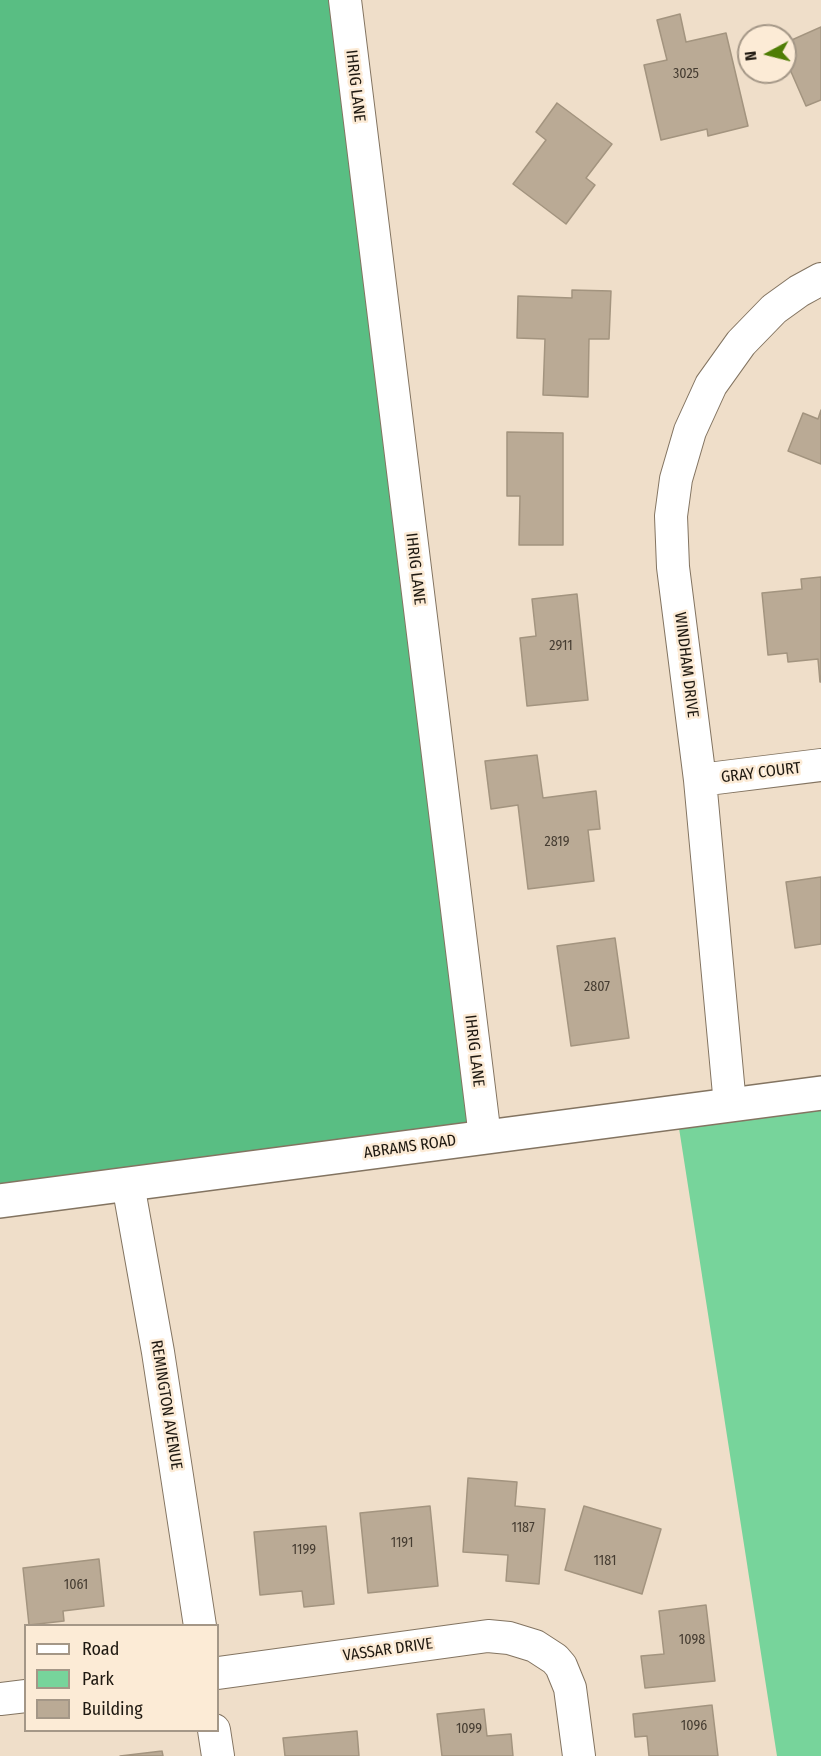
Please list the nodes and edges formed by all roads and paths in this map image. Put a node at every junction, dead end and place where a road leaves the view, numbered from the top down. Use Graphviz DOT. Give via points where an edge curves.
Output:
graph roads {
  1 [pos="345,0"];
  2 [pos="821,279"];
  3 [pos="821,765"];
  4 [pos="700,780"];
  5 [pos="821,1093"];
  6 [pos="730,1105"];
  7 [pos="485,1137"];
  8 [pos="128,1184"];
  9 [pos="0,1201"];
  10 [pos="200,1624"];
  11 [pos="219,1673"];
  12 [pos="24,1696"];
  13 [pos="0,1700"];
  14 [pos="214,1732"];
  15 [pos="218,1756"];
  16 [pos="579,1756"];
  1 -- 7 [label="street, IHRIG LANE"];
  2 -- 4 [label="street, WINDHAM DRIVE" via="774,309 735,351 711,385 690,430 676,479 671,516 673,567"];
  3 -- 4 [label="street, GRAY COURT"];
  4 -- 6 [label="street, WINDHAM DRIVE"];
  5 -- 6 [label="street, ABRAMS ROAD"];
  6 -- 7 [label="street, ABRAMS ROAD"];
  7 -- 8 [label="street, ABRAMS ROAD"];
  8 -- 9 [label="street, ABRAMS ROAD"];
  8 -- 10 [label="street, REMINGTON AVENUE"];
  11 -- 16 [label="street, VASSAR DRIVE" via="488,1636 509,1638 535,1646 561,1666 570,1688"];
  12 -- 13 [label="street"];
  14 -- 15 [label="street"];
}
